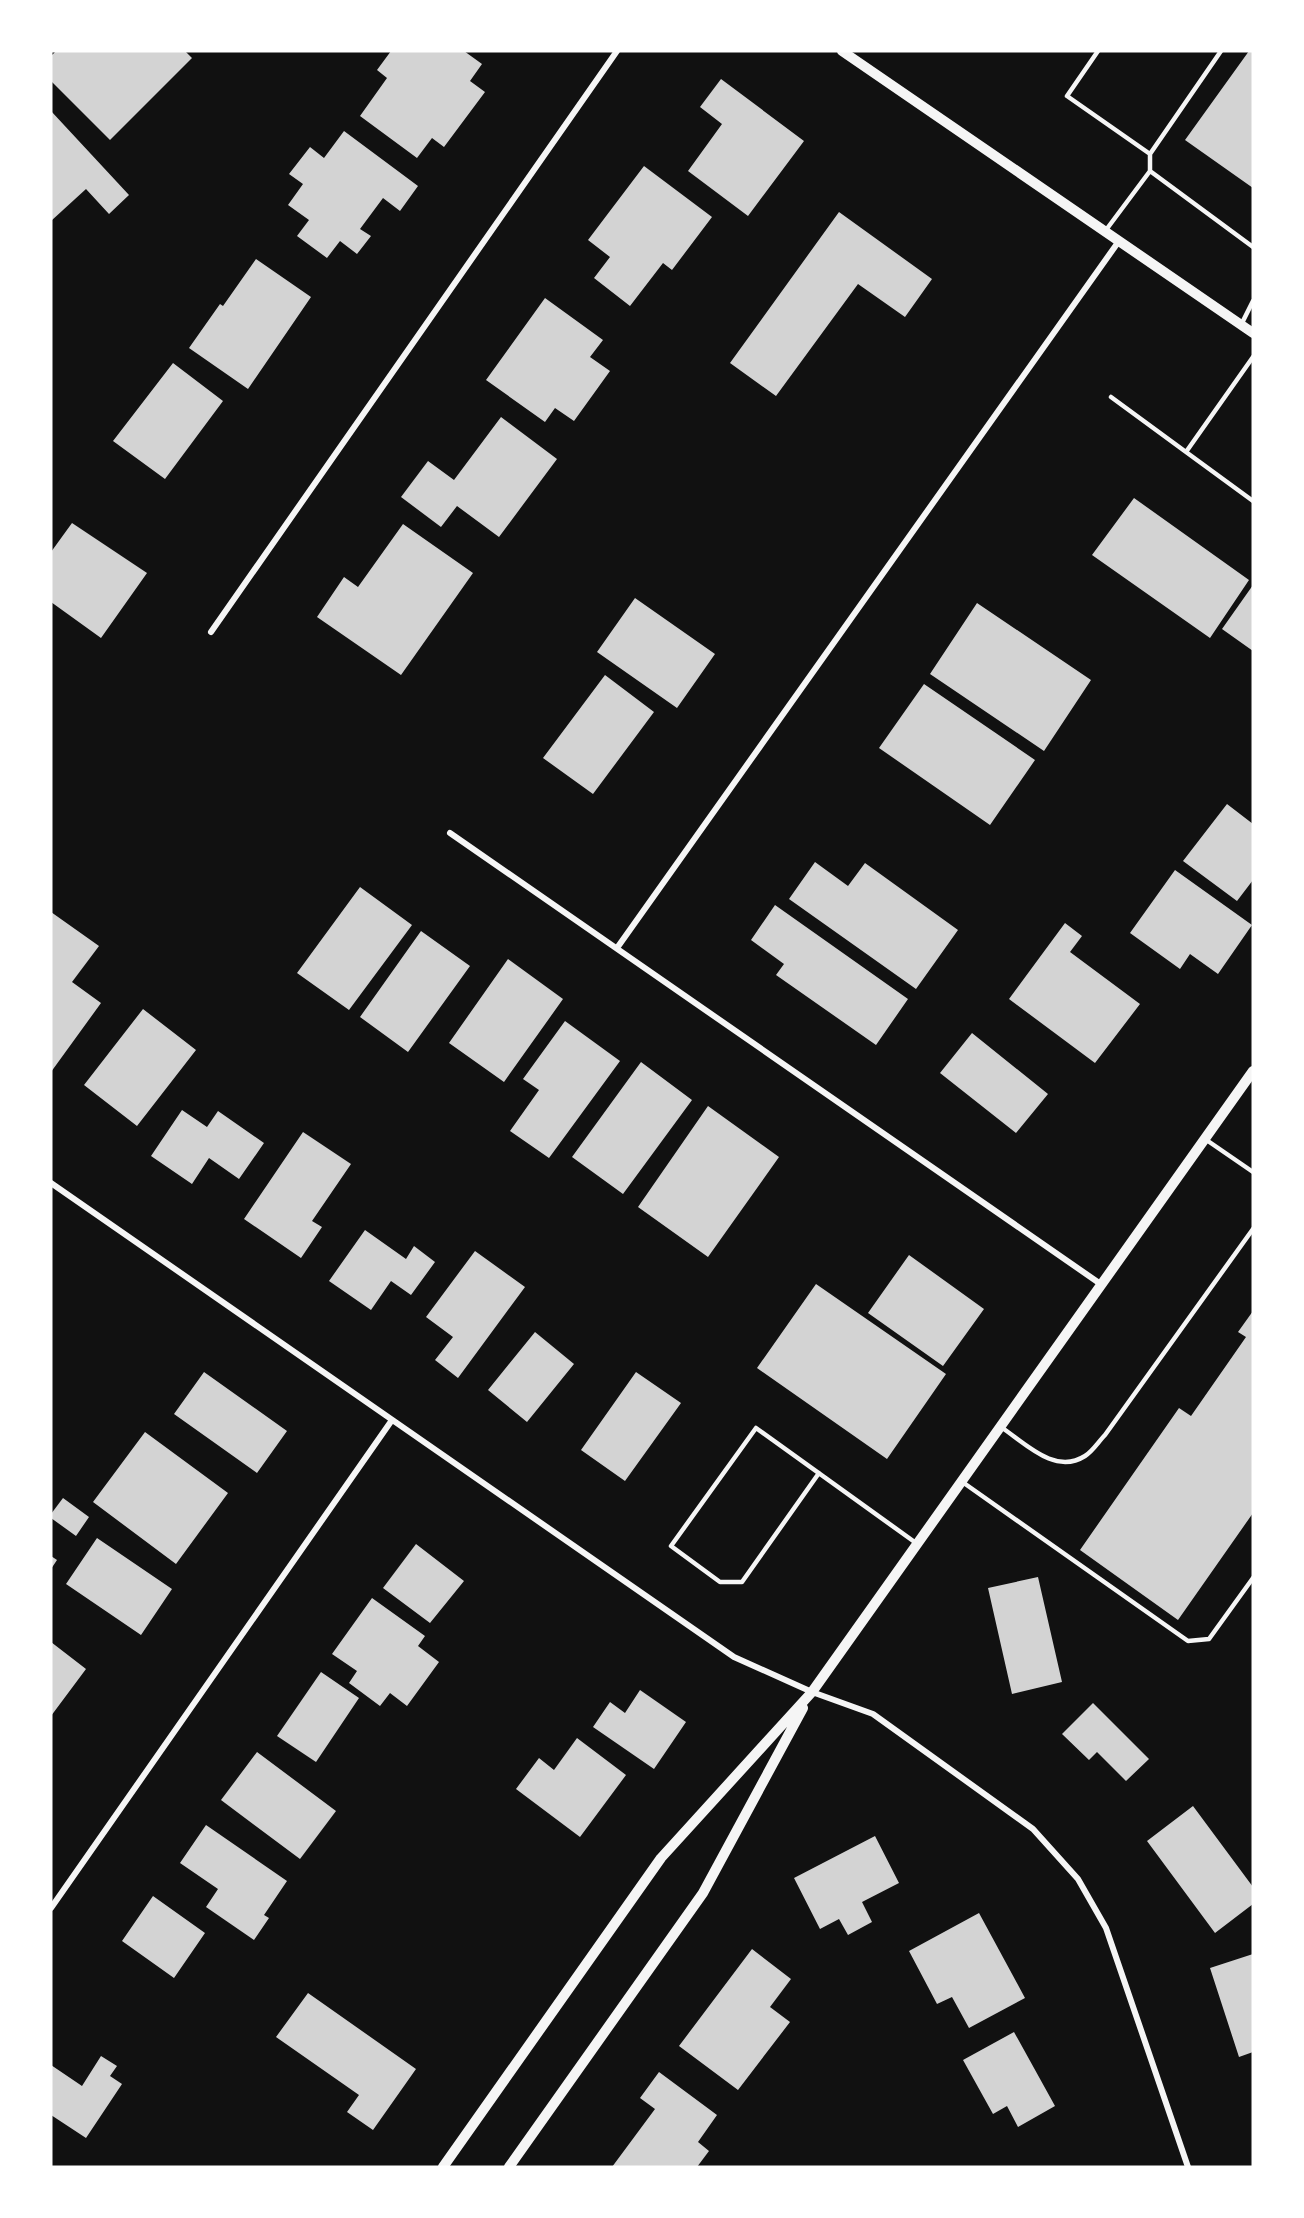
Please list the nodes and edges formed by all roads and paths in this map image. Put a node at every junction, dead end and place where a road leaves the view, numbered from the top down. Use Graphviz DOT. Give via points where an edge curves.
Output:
graph roads {
  1 [pos="617,51"];
  2 [pos="842,51"];
  3 [pos="1098,51"];
  4 [pos="1221,51"];
  5 [pos="1150,154"];
  6 [pos="1150,171"];
  7 [pos="1105,232"];
  8 [pos="1119,242"];
  9 [pos="1253,247"];
  10 [pos="1253,301"];
  11 [pos="1241,325"];
  12 [pos="1253,333"];
  13 [pos="1253,357"];
  14 [pos="1111,398"];
  15 [pos="1186,452"];
  16 [pos="1253,501"];
  17 [pos="211,632"];
  18 [pos="450,832"];
  19 [pos="617,948"];
  20 [pos="1253,1071"];
  21 [pos="1205,1139"];
  22 [pos="1253,1172"];
  23 [pos="51,1183"];
  24 [pos="1253,1229"];
  25 [pos="1102,1285"];
  26 [pos="392,1420"];
  27 [pos="1000,1426"];
  28 [pos="819,1473"];
  29 [pos="961,1482"];
  30 [pos="917,1544"];
  31 [pos="1253,1578"];
  32 [pos="812,1692"];
  33 [pos="51,1908"];
  34 [pos="443,2167"];
  35 [pos="509,2167"];
  36 [pos="1188,2167"];
  1 -- 17 [label="street"];
  2 -- 7 [label="street"];
  3 -- 5 [label="lane" via="1067,96"];
  4 -- 5 [label="lane"];
  5 -- 6 [label="lane"];
  6 -- 7 [label="lane"];
  6 -- 9 [label="lane"];
  7 -- 8 [label="street"];
  8 -- 11 [label="street"];
  8 -- 19 [label="street"];
  10 -- 11 [label="lane"];
  11 -- 12 [label="street"];
  13 -- 15 [label="lane"];
  14 -- 15 [label="lane"];
  15 -- 16 [label="lane"];
  18 -- 19 [label="street"];
  19 -- 25 [label="street"];
  20 -- 21 [label="street"];
  21 -- 22 [label="lane"];
  21 -- 25 [label="street"];
  23 -- 26 [label="street"];
  24 -- 27 [label="lane" via="1087,1455 1067,1463 1047,1459"];
  25 -- 27 [label="street"];
  26 -- 32 [label="street" via="734,1657"];
  26 -- 33 [label="street"];
  27 -- 29 [label="street"];
  28 -- 28 [label="lane" via="756,1428 671,1546 720,1582 742,1582"];
  28 -- 30 [label="lane"];
  29 -- 30 [label="street"];
  29 -- 31 [label="lane" via="1188,1641 1209,1639"];
  30 -- 32 [label="street"];
  32 -- 34 [label="street" via="661,1858"];
  32 -- 35 [label="street" via="703,1893"];
  32 -- 36 [label="street" via="873,1714 1033,1829 1078,1879 1106,1929"];
}
